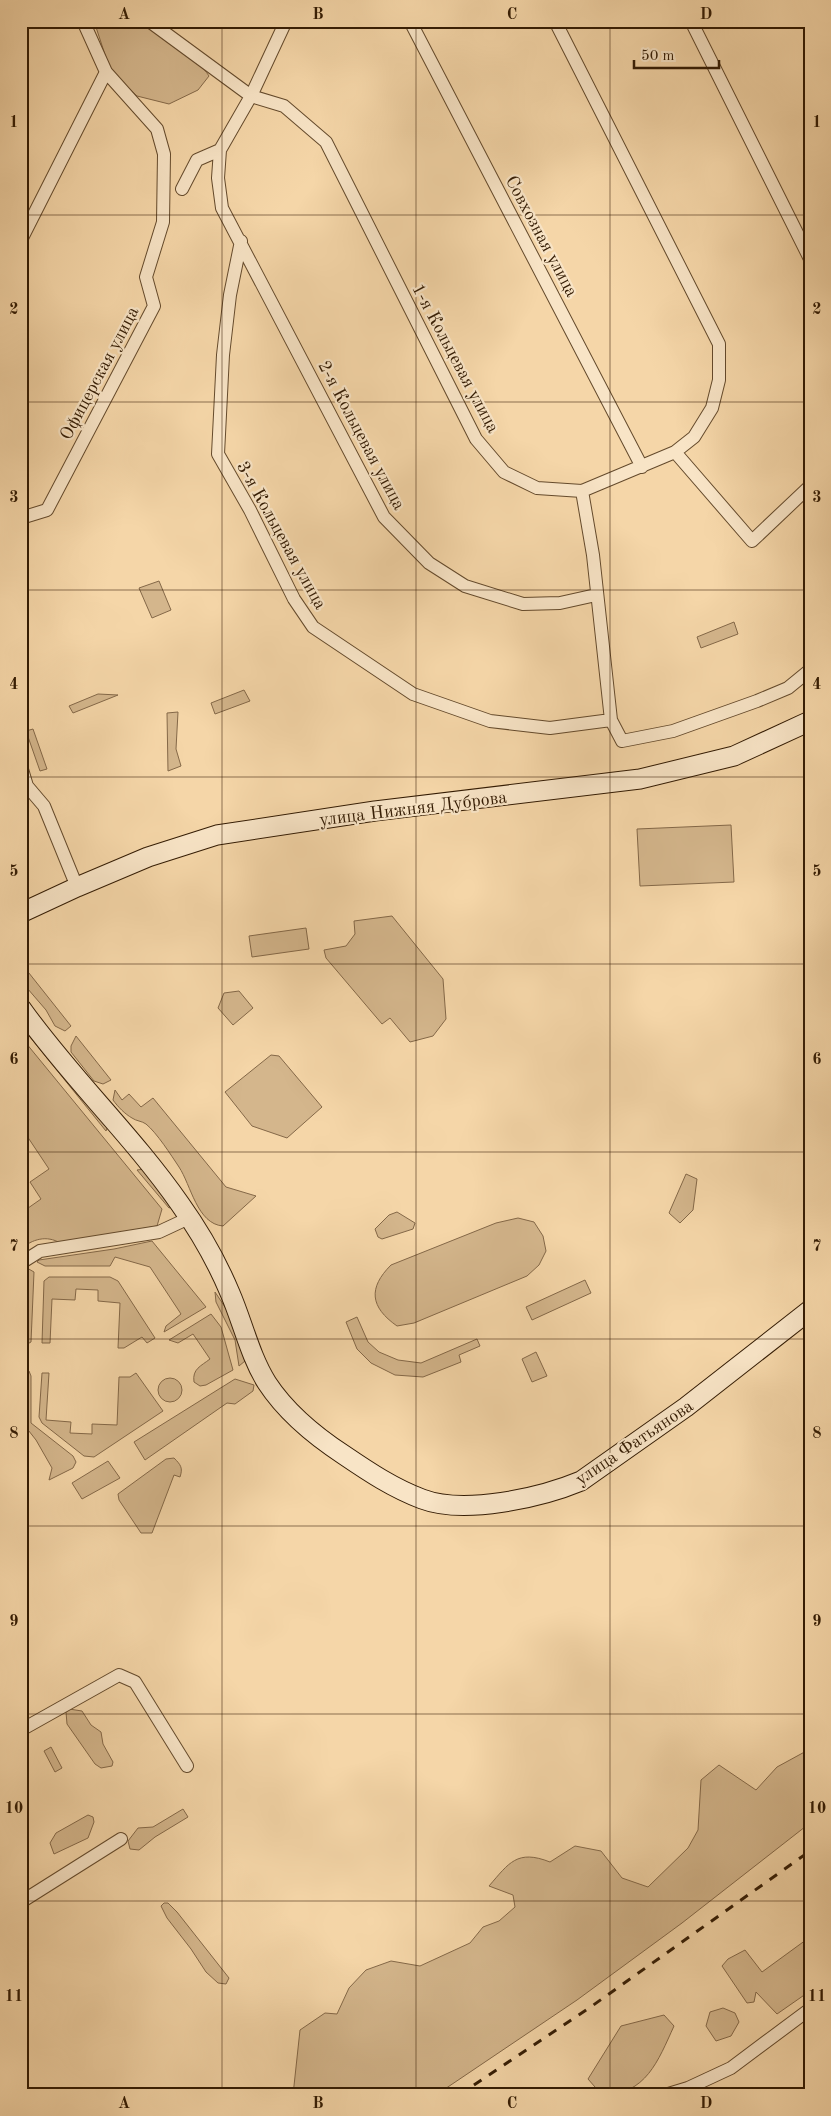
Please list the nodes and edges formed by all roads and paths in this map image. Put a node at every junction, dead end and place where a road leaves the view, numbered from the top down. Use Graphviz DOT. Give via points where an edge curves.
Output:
graph roads {
  1 [pos="83,21"];
  2 [pos="149,21"];
  3 [pos="286,21"];
  4 [pos="410,21"];
  5 [pos="556,21"];
  6 [pos="691,21"];
  7 [pos="106,72"];
  8 [pos="251,96"];
  9 [pos="220,150"];
  10 [pos="182,189"];
  11 [pos="21,240"];
  12 [pos="240,241"];
  13 [pos="810,259"];
  14 [pos="675,452"];
  15 [pos="642,467"];
  16 [pos="810,486"];
  17 [pos="582,491"];
  18 [pos="21,518"];
  19 [pos="596,595"];
  20 [pos="810,670"];
  21 [pos="611,720"];
  22 [pos="810,722"];
  23 [pos="21,766"];
  24 [pos="77,886"];
  25 [pos="21,913"];
  26 [pos="21,1008"];
  27 [pos="189,1218"];
  28 [pos="21,1263"];
  29 [pos="810,1310"];
  30 [pos="21,1730"];
  31 [pos="186,1766"];
  32 [pos="121,1839"];
  33 [pos="21,1902"];
  34 [pos="810,2008"];
  35 [pos="665,2095"];
  1 -- 7 [label="street, Офицерская улица"];
  2 -- 8 [label="street, 1-я Кольцевая улица"];
  3 -- 8 [label="street"];
  4 -- 15 [label="street, Совхозная улица"];
  5 -- 14 [label="street, 1-я Кольцевая улица" via="719,344 719,380 712,408 694,437"];
  6 -- 13 [label="street"];
  7 -- 11 [label="street"];
  7 -- 18 [label="street, Офицерская улица" via="157,129 164,154 163,222 146,277 154,306 46,510"];
  8 -- 9 [label="street"];
  8 -- 17 [label="street, 1-я Кольцевая улица" via="284,106 326,142 476,439 504,472 537,488"];
  9 -- 10 [label="street" via="197,160"];
  9 -- 12 [label="street, 2-я Кольцевая улица" via="218,178 222,208"];
  12 -- 19 [label="street, 2-я Кольцевая улица" via="384,517 429,563 465,586 523,604 560,603"];
  12 -- 21 [label="street, 3-я Кольцевая улица" via="223,355 218,454 294,599 313,627 413,694 490,721 550,728"];
  14 -- 15 [label="street, 1-я Кольцевая улица"];
  14 -- 16 [label="street" via="752,541"];
  15 -- 17 [label="street, 1-я Кольцевая улица"];
  17 -- 19 [label="street"];
  19 -- 21 [label="street"];
  20 -- 21 [label="street" via="788,688 673,731 622,741"];
  22 -- 24 [label="street, улица Нижняя Дуброва" via="734,756 640,778 217,835 148,857"];
  23 -- 24 [label="street" via="27,786 44,806"];
  24 -- 25 [label="street, улица Нижняя Дуброва"];
  26 -- 27 [label="street, улица Фатьянова" via="141,1153"];
  27 -- 28 [label="street" via="159,1232 40,1251"];
  27 -- 29 [label="street, улица Фатьянова" via="222,1274 256,1363 281,1403 323,1442 385,1482 424,1500 466,1506 520,1499 581,1481 686,1407"];
  30 -- 31 [label="street" via="119,1675 135,1682"];
  32 -- 33 [label="street"];
  34 -- 35 [label="street" via="731,2068"];
}
